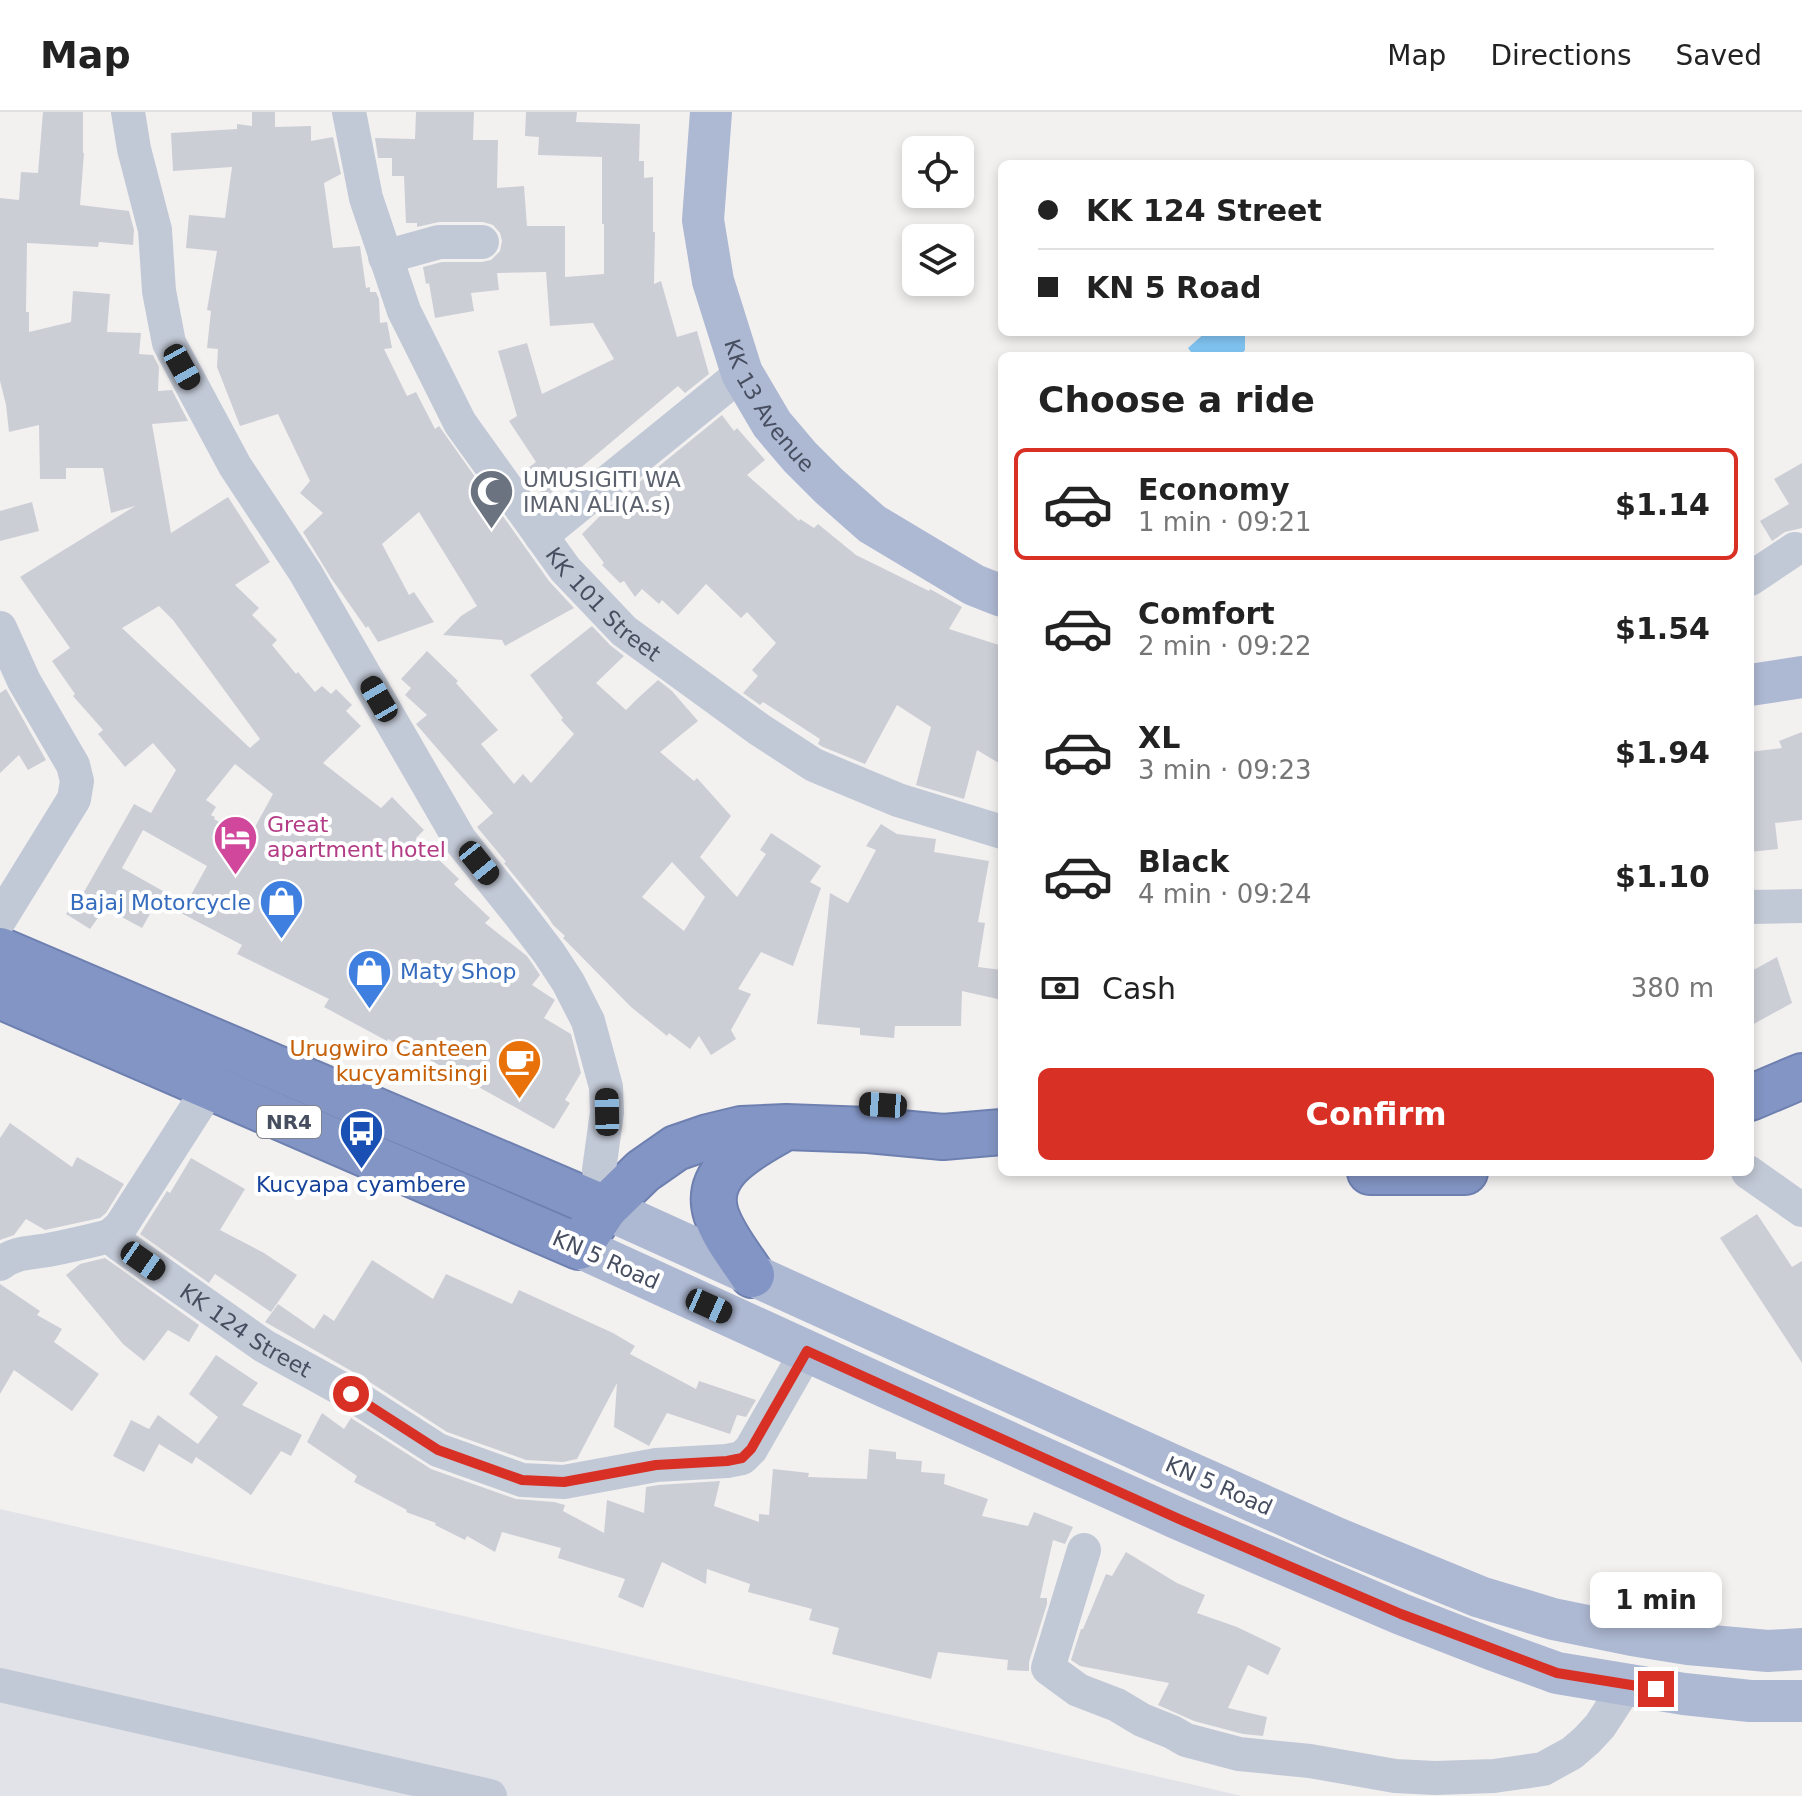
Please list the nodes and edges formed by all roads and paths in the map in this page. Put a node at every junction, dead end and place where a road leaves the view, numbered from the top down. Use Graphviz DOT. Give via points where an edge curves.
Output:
graph roads {
  1 [pos="128,112"];
  2 [pos="349,112"];
  3 [pos="711,112"];
  4 [pos="482,242"];
  5 [pos="385,257"];
  6 [pos="742,373"];
  7 [pos="541,536"];
  8 [pos="1795,549"];
  9 [pos="1754,576"];
  10 [pos="998,594"];
  11 [pos="0,628"];
  12 [pos="1802,677"];
  13 [pos="1754,684"];
  14 [pos="998,831"];
  15 [pos="1754,907"];
  16 [pos="1796,907"];
  17 [pos="0,919"];
  18 [pos="1754,931"];
  19 [pos="0,950"];
  20 [pos="0,996"];
  21 [pos="1802,1076"];
  22 [pos="210,1087"];
  23 [pos="1754,1096"];
  24 [pos="786,1127"];
  25 [pos="998,1129"];
  26 [pos="998,1130"];
  27 [pos="1754,1176"];
  28 [pos="593,1191"];
  29 [pos="1802,1210"];
  30 [pos="110,1236"];
  31 [pos="564,1241"];
  32 [pos="0,1264"];
  33 [pos="752,1275"];
  34 [pos="807,1351"];
  35 [pos="1084,1550"];
  36 [pos="1802,1649"];
  37 [pos="1628,1683"];
  38 [pos="0,1685"];
  39 [pos="1802,1701"];
  40 [pos="490,1796"];
  1 -- 28 [label="street" via="155,230 169,343 235,466 305,572 460,840 549,953 588,1021 606,1087 607,1112"];
  2 -- 5 [label="street, KK 101 Street" via="366,198"];
  3 -- 6 [label="main road, KK 13 Avenue" via="703,220 713,281"];
  4 -- 5 [label="street" via="439,242"];
  5 -- 7 [label="street, KK 101 Street" via="404,311 460,423"];
  6 -- 7 [label="street"];
  6 -- 10 [label="main road, KK 13 Avenue" via="781,435 872,524"];
  7 -- 14 [label="street, KK 101 Street" via="624,631 814,765 898,800"];
  8 -- 9 [label="street"];
  11 -- 17 [label="street" via="77,781 74,799"];
  12 -- 13 [label="main road"];
  15 -- 16 [label="street"];
  16 -- 18 [label="street"];
  19 -- 28 [label="highway, KN 5 Road / NR4"];
  20 -- 22 [label="highway, KN 5 Road / NR4"];
  21 -- 23 [label="highway"];
  22 -- 30 [label="street"];
  22 -- 31 [label="highway, KN 5 Road / NR4"];
  24 -- 26 [label="highway" via="943,1137"];
  24 -- 28 [label="highway" via="741,1129 676,1148 643,1171"];
  24 -- 33 [label="highway" via="742,1153 716,1184 716,1214"];
  25 -- 28 [label="highway" via="883,1105 740,1105 673,1122 634,1143"];
  27 -- 29 [label="street"];
  28 -- 31 [label="highway"];
  28 -- 33 [label="main road, KN 5 Road"];
  30 -- 32 [label="street" via="26,1252"];
  30 -- 34 [label="street, KK 124 Street" via="264,1346 438,1450 522,1480 564,1482 656,1465 742,1458"];
  31 -- 34 [label="main road, KN 5 Road"];
  33 -- 36 [label="main road, KN 5 Road" via="1336,1538 1480,1597 1553,1619 1660,1640 1768,1651"];
  34 -- 37 [label="main road, KN 5 Road" via="1401,1614 1557,1673"];
  35 -- 37 [label="street" via="1048,1668 1078,1690 1186,1740 1239,1754 1435,1778 1543,1769 1587,1740"];
  37 -- 39 [label="main road, KN 5 Road" via="1750,1701"];
  38 -- 40 [label="street"];
}
